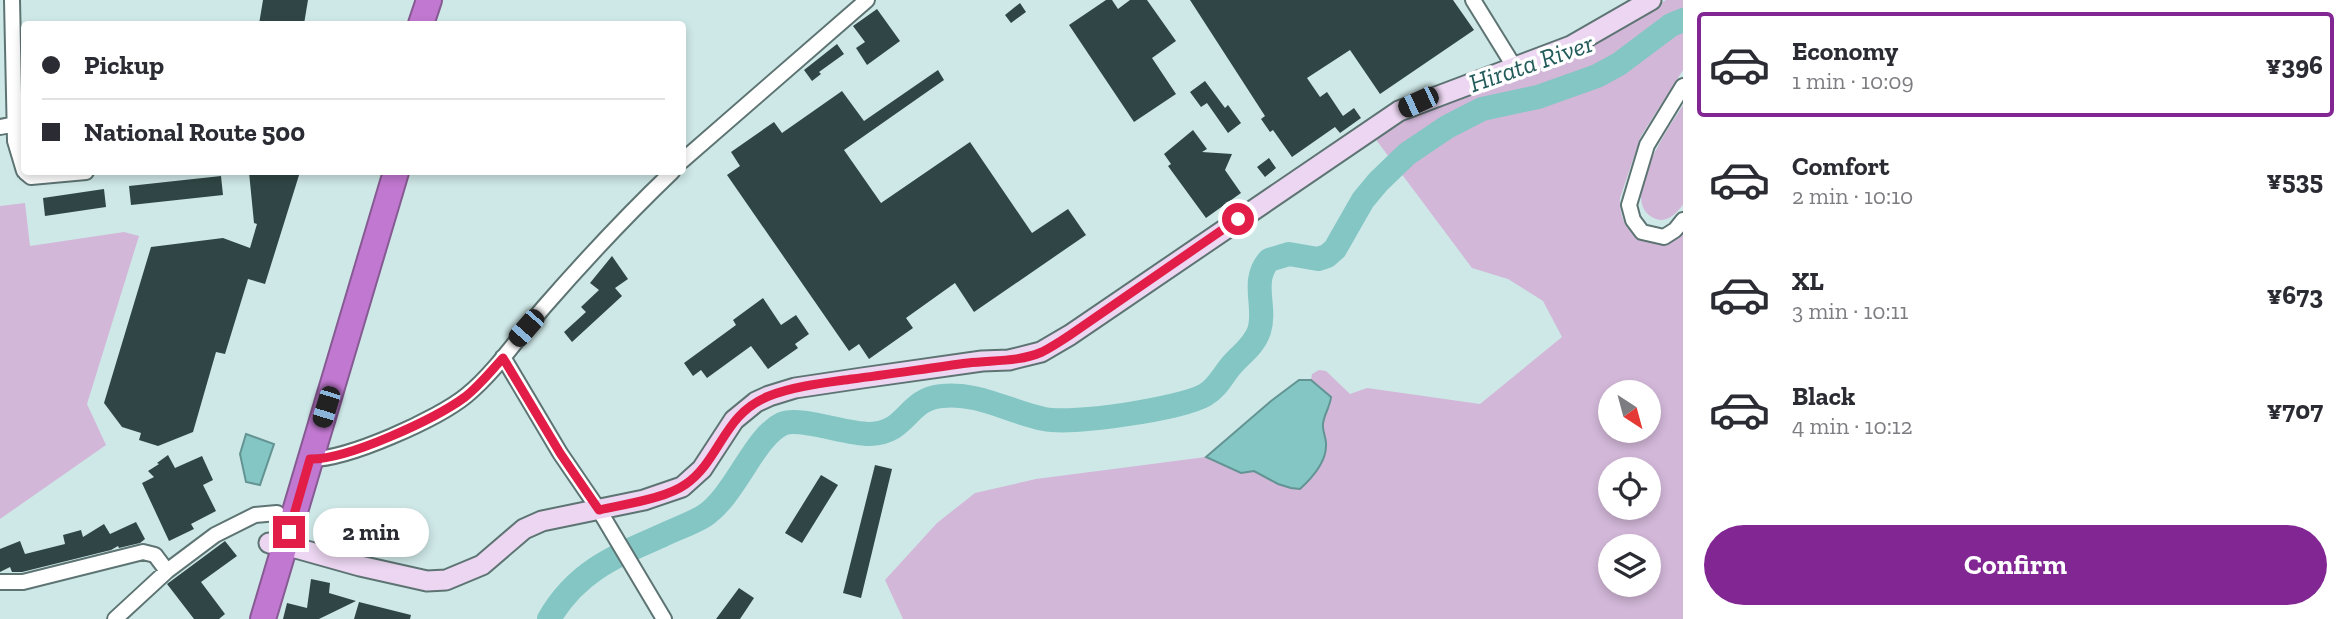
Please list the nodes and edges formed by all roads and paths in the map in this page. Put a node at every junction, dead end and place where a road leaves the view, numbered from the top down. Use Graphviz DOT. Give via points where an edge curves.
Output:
graph roads {
  1 [pos="12,0"];
  2 [pos="429,0"];
  3 [pos="446,0"];
  4 [pos="867,0"];
  5 [pos="1473,0"];
  6 [pos="1651,0"];
  7 [pos="422,21"];
  8 [pos="440,21"];
  9 [pos="1515,68"];
  10 [pos="1683,86"];
  11 [pos="16,124"];
  12 [pos="0,127"];
  13 [pos="686,158"];
  14 [pos="21,162"];
  15 [pos="29,175"];
  16 [pos="53,175"];
  17 [pos="377,175"];
  18 [pos="395,175"];
  19 [pos="669,175"];
  20 [pos="1683,220"];
  21 [pos="503,358"];
  22 [pos="310,459"];
  23 [pos="599,510"];
  24 [pos="277,513"];
  25 [pos="277,544"];
  26 [pos="167,571"];
  27 [pos="0,582"];
  28 [pos="115,619"];
  29 [pos="246,619"];
  30 [pos="263,619"];
  31 [pos="664,619"];
  1 -- 11 [label="street"];
  2 -- 7 [label="highway"];
  3 -- 8 [label="highway"];
  4 -- 13 [label="street"];
  5 -- 9 [label="street"];
  6 -- 9 [label="street" via="1570,46"];
  9 -- 23 [label="street" via="1399,111 1041,352 795,388 769,396 734,420 702,469 685,484"];
  10 -- 20 [label="street" via="1647,145 1629,205 1642,232 1664,237"];
  11 -- 12 [label="street"];
  11 -- 14 [label="street"];
  15 -- 16 [label="street"];
  17 -- 24 [label="highway"];
  18 -- 22 [label="highway"];
  19 -- 21 [label="street" via="587,258"];
  21 -- 22 [label="street" via="464,397 440,412 376,443 324,460"];
  21 -- 23 [label="street"];
  22 -- 25 [label="highway"];
  23 -- 25 [label="street" via="524,528 482,565 446,580 427,581"];
  23 -- 31 [label="street"];
  24 -- 25 [label="highway"];
  24 -- 26 [label="street" via="255,515 215,535"];
  25 -- 29 [label="highway"];
  25 -- 30 [label="highway"];
  26 -- 27 [label="street" via="155,555 143,552 23,582"];
  26 -- 28 [label="street"];
}
